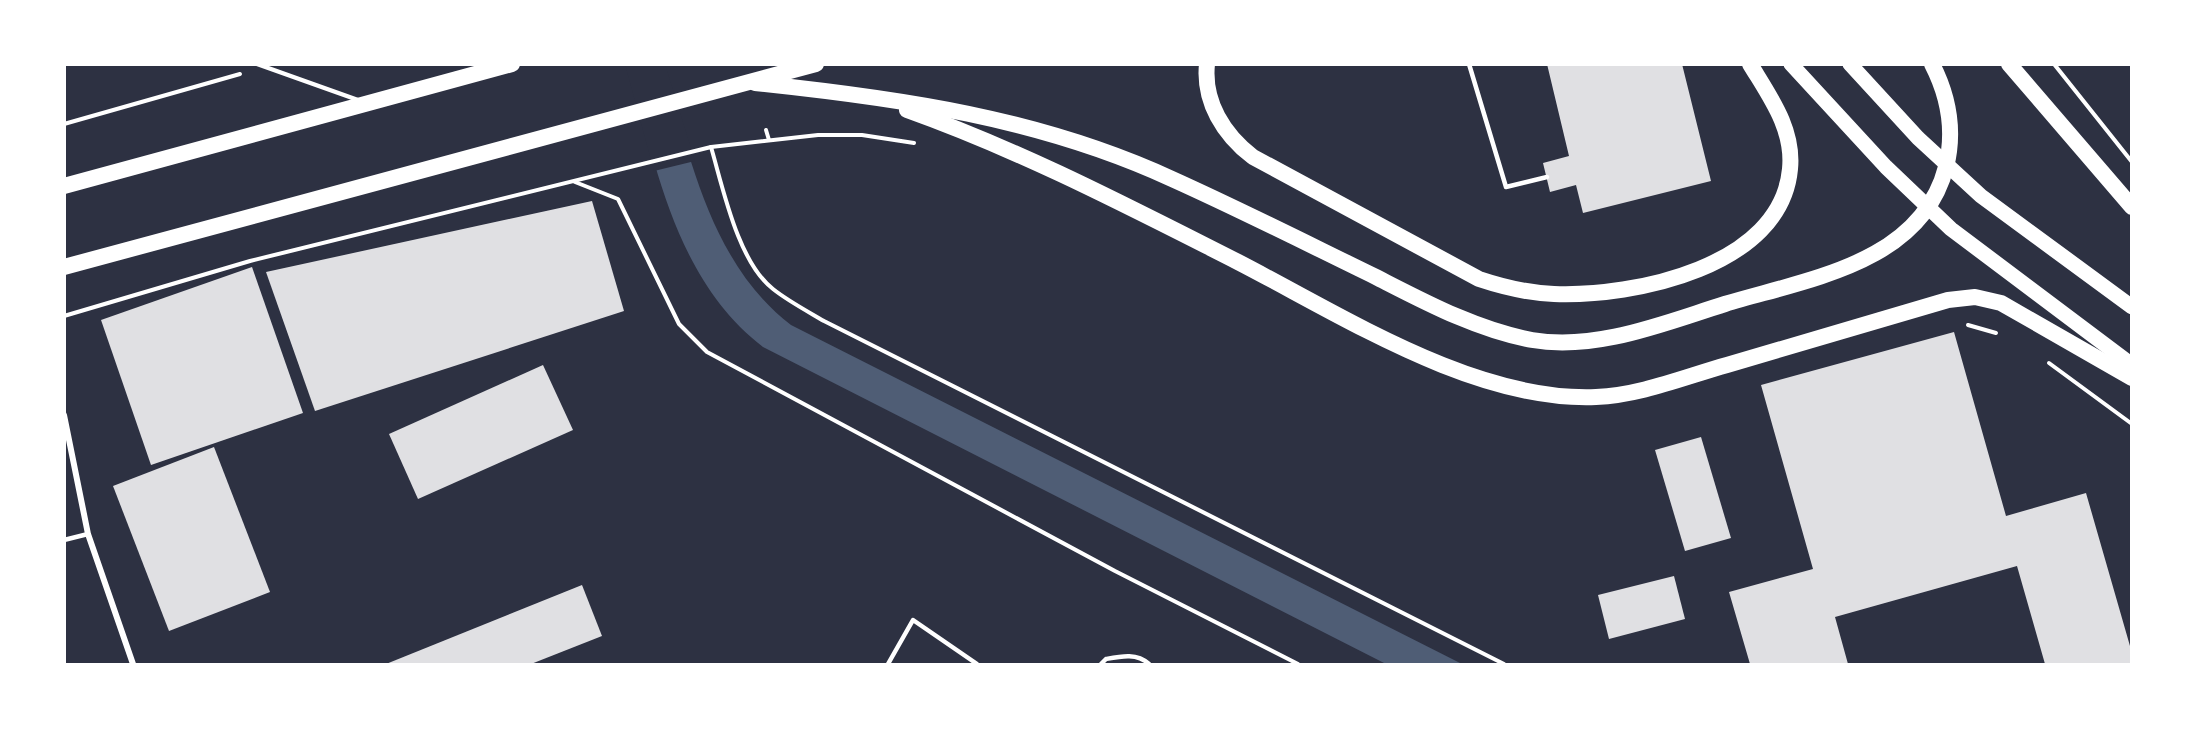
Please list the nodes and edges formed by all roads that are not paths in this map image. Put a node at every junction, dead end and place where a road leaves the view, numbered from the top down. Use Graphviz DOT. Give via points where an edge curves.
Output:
graph roads {
  1 [pos="512,64"];
  2 [pos="816,64"];
  3 [pos="1207,64"];
  4 [pos="1469,64"];
  5 [pos="1750,64"];
  6 [pos="1791,64"];
  7 [pos="1850,64"];
  8 [pos="1932,64"];
  9 [pos="2008,64"];
  10 [pos="258,66"];
  11 [pos="755,83"];
  12 [pos="869,96"];
  13 [pos="369,103"];
  14 [pos="1547,177"];
  15 [pos="64,186"];
  16 [pos="2132,207"];
  17 [pos="64,267"];
  18 [pos="2132,307"];
  19 [pos="2132,365"];
  20 [pos="2132,378"];
  21 [pos="64,415"];
  22 [pos="88,534"];
  23 [pos="64,540"];
  24 [pos="133,664"];
  25 [pos="888,664"];
  26 [pos="977,664"];
  27 [pos="1101,664"];
  28 [pos="1149,664"];
  1 -- 13 [label="highway"];
  2 -- 11 [label="highway"];
  3 -- 5 [label="highway" via="1207,85 1214,110 1233,140 1253,157 1464,272 1509,288 1585,294 1652,283 1727,257 1751,242 1772,218 1787,184 1789,150 1779,112"];
  4 -- 14 [label="lane" via="1506,187"];
  6 -- 19 [label="main road" via="1836,116 1951,229"];
  7 -- 18 [label="main road" via="1949,169"];
  8 -- 12 [label="highway" via="1949,111 1949,153 1936,195 1902,238 1852,264 1628,333 1565,342 1502,333 1425,302 1118,155 1055,133 940,107"];
  9 -- 16 [label="highway"];
  10 -- 13 [label="lane"];
  11 -- 12 [label="highway"];
  11 -- 17 [label="highway"];
  12 -- 20 [label="highway" via="973,134 1076,179 1390,341 1467,375 1510,388 1574,397 1639,391 1948,300 1975,297 2014,308"];
  13 -- 15 [label="highway"];
  21 -- 22 [label="street"];
  22 -- 23 [label="lane"];
  22 -- 24 [label="street"];
  25 -- 26 [label="lane" via="913,620"];
  27 -- 28 [label="lane" via="1106,658 1127,656"];
}
